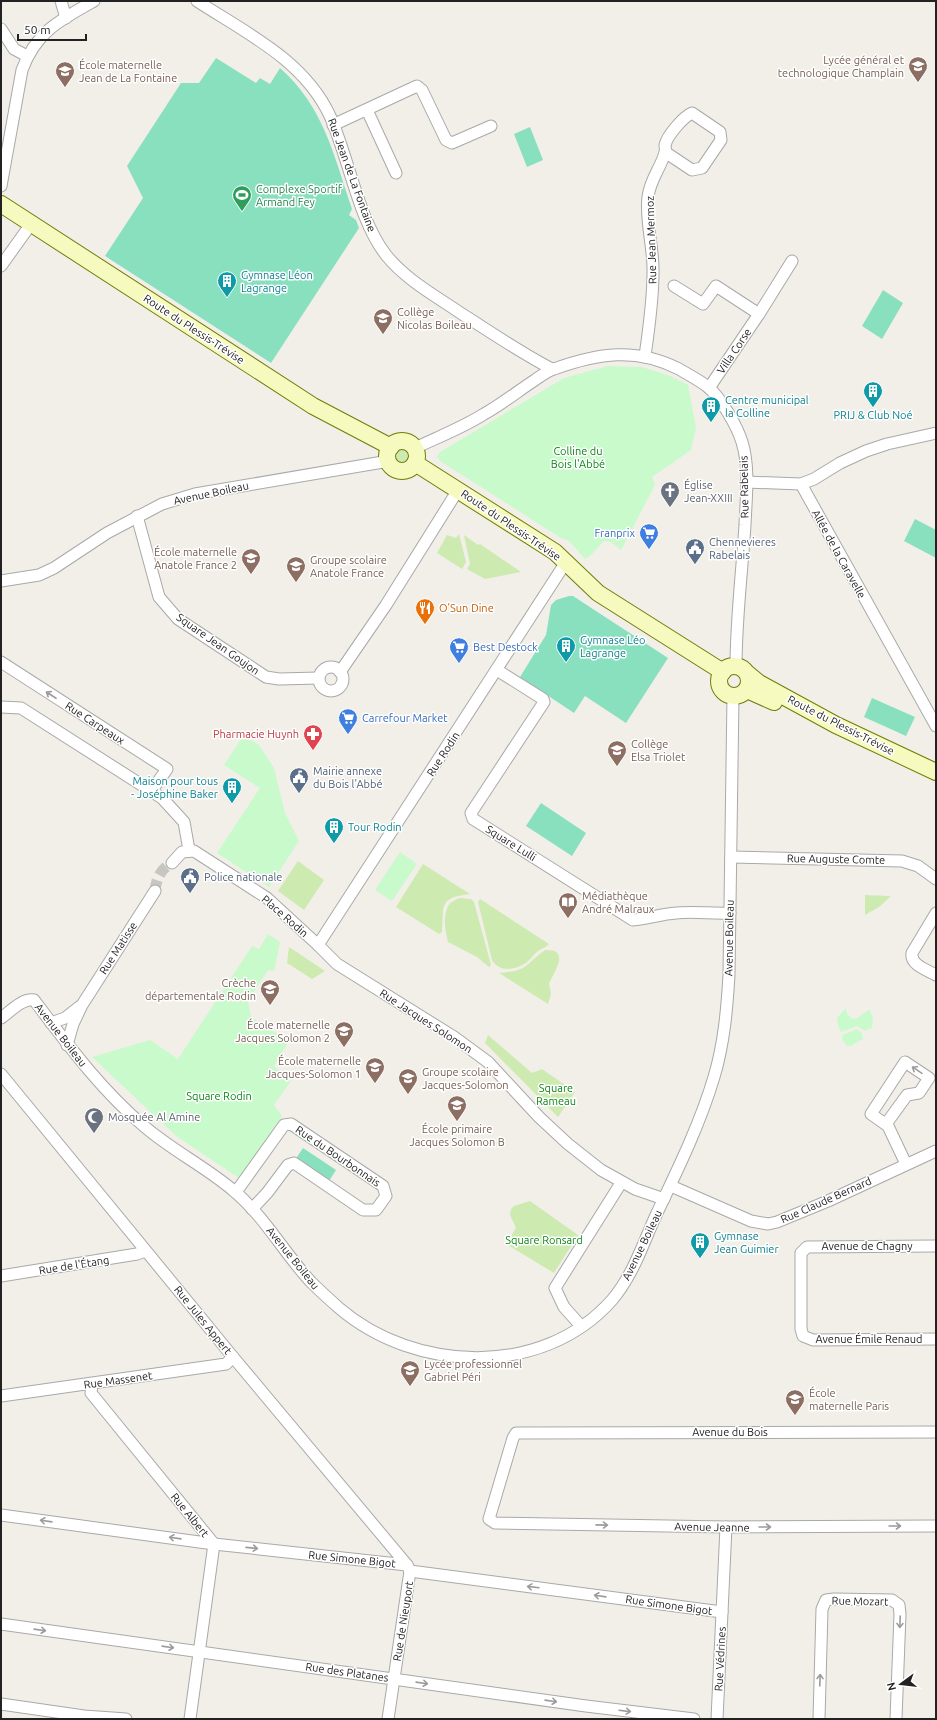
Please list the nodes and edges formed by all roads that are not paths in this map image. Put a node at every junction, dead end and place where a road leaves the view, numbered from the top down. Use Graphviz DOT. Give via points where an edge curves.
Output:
graph roads {
  1 [pos="61,1"];
  2 [pos="94,1"];
  3 [pos="197,1"];
  4 [pos="66,18"];
  5 [pos="1,29"];
  6 [pos="27,56"];
  7 [pos="367,110"];
  8 [pos="334,125"];
  9 [pos="491,126"];
  10 [pos="665,152"];
  11 [pos="396,173"];
  12 [pos="1,186"];
  13 [pos="1,204"];
  14 [pos="30,224"];
  15 [pos="792,261"];
  16 [pos="1,266"];
  17 [pos="674,286"];
  18 [pos="759,314"];
  19 [pos="645,356"];
  20 [pos="552,369"];
  21 [pos="709,388"];
  22 [pos="936,433"];
  23 [pos="390,454"];
  24 [pos="415,456"];
  25 [pos="746,482"];
  26 [pos="801,484"];
  27 [pos="458,490"];
  28 [pos="137,516"];
  29 [pos="566,562"];
  30 [pos="2,581"];
  31 [pos="1,662"];
  32 [pos="496,670"];
  33 [pos="340,672"];
  34 [pos="319,678"];
  35 [pos="737,680"];
  36 [pos="1,707"];
  37 [pos="936,726"];
  38 [pos="936,772"];
  39 [pos="936,784"];
  40 [pos="152,790"];
  41 [pos="189,850"];
  42 [pos="731,856"];
  43 [pos="172,863"];
  44 [pos="936,878"];
  45 [pos="155,890"];
  46 [pos="730,913"];
  47 [pos="936,913"];
  48 [pos="318,945"];
  49 [pos="936,976"];
  50 [pos="82,1006"];
  51 [pos="1,1018"];
  52 [pos="51,1023"];
  53 [pos="67,1045"];
  54 [pos="1,1074"];
  55 [pos="886,1124"];
  56 [pos="936,1151"];
  57 [pos="906,1164"];
  58 [pos="621,1183"];
  59 [pos="671,1186"];
  60 [pos="236,1192"];
  61 [pos="664,1199"];
  62 [pos="252,1209"];
  63 [pos="936,1246"];
  64 [pos="146,1251"];
  65 [pos="1,1276"];
  66 [pos="581,1326"];
  67 [pos="803,1336"];
  68 [pos="936,1339"];
  69 [pos="233,1357"];
  70 [pos="92,1384"];
  71 [pos="1,1396"];
  72 [pos="936,1432"];
  73 [pos="1,1515"];
  74 [pos="489,1519"];
  75 [pos="936,1526"];
  76 [pos="726,1527"];
  77 [pos="214,1544"];
  78 [pos="409,1568"];
  79 [pos="722,1612"];
  80 [pos="1,1624"];
  81 [pos="199,1652"];
  82 [pos="394,1679"];
  83 [pos="1,1704"];
  84 [pos="126,1719"];
  85 [pos="190,1719"];
  86 [pos="388,1719"];
  87 [pos="694,1719"];
  88 [pos="717,1719"];
  89 [pos="819,1719"];
  90 [pos="896,1719"];
  1 -- 4 [label="street"];
  2 -- 4 [label="street"];
  3 -- 8 [label="street, Rue Jean de La Fontaine" via="280,54 309,82"];
  4 -- 6 [label="street" via="41,35"];
  5 -- 6 [label="street" via="14,49"];
  6 -- 12 [label="street" via="22,70"];
  7 -- 8 [label="street"];
  7 -- 9 [label="street" via="417,86 422,90 446,140 452,143"];
  7 -- 11 [label="street"];
  8 -- 20 [label="street, Rue Jean de La Fontaine" via="376,240 398,269 431,294"];
  10 -- 10 [label="street" via="692,170 702,168 721,140 720,132 692,113 684,117 665,144"];
  10 -- 19 [label="street, Rue Jean Mermoz" via="653,176 648,197 653,273"];
  13 -- 14 [label="main road, Route du Plessis-Trévise"];
  14 -- 16 [label="street"];
  14 -- 23 [label="main road, Route du Plessis-Trévise"];
  15 -- 18 [label="street, Villa Corse"];
  17 -- 18 [label="street" via="703,304 716,286"];
  18 -- 21 [label="street, Villa Corse"];
  19 -- 20 [label="street, Rue Rabelais" via="602,356"];
  19 -- 21 [label="street, Rue Rabelais" via="668,364"];
  20 -- 24 [label="street, Rue Rabelais"];
  21 -- 25 [label="street, Rue Rabelais" via="737,430 744,450"];
  22 -- 26 [label="street" via="866,451"];
  23 -- 24 [label="main road" via="398,442 403,441 412,445"];
  23 -- 24 [label="main road" via="394,468 402,471 411,468"];
  23 -- 28 [label="street, Avenue Boileau" via="195,494 162,504"];
  24 -- 27 [label="main road, Route du Plessis-Trévise"];
  25 -- 26 [label="street"];
  25 -- 35 [label="street, Rue Rabelais" via="744,545 738,606"];
  26 -- 37 [label="street, Allée de la Caravelle"];
  27 -- 29 [label="main road, Route du Plessis-Trévise" via="555,552"];
  27 -- 33 [label="street" via="386,605"];
  28 -- 30 [label="street, Avenue Boileau" via="54,568 39,575"];
  28 -- 34 [label="street, Square Jean Goujon" via="159,597 178,619 266,677"];
  29 -- 32 [label="street, Rue Rodin"];
  29 -- 35 [label="main road, Route du Plessis-Trévise" via="598,593"];
  40 -- 31 [label="street, Rue Carpeaux, one-way" via="166,769"];
  32 -- 46 [label="street, Square Lulli" via="544,702 471,813 473,819 633,920 677,913"];
  32 -- 48 [label="street, Rue Rodin"];
  33 -- 34 [label="street" via="330,667 322,671"];
  33 -- 34 [label="street" via="340,687 331,691 322,688"];
  35 -- 38 [label="main road, Route du Plessis-Trévise" via="759,683 836,725"];
  35 -- 39 [label="main road, Route du Plessis-Trévise" via="761,696 833,734"];
  35 -- 42 [label="street, Avenue Boileau"];
  36 -- 40 [label="street" via="21,708"];
  40 -- 41 [label="street" via="184,822"];
  41 -- 43 [label="street" via="180,853"];
  41 -- 48 [label="street, Place Rodin" via="267,898"];
  42 -- 44 [label="street, Rue Auguste Comte" via="902,861 918,866"];
  42 -- 46 [label="street, Avenue Boileau"];
  45 -- 50 [label="street, Rue Matisse"];
  46 -- 59 [label="street, Avenue Boileau" via="728,1006 721,1047 708,1095"];
  47 -- 49 [label="street" via="911,958 914,963"];
  48 -- 58 [label="street, Rue Jacques Solomon" via="337,964 482,1057 539,1118 568,1144"];
  50 -- 52 [label="street" via="65,1018"];
  50 -- 53 [label="street, Rue Matisse"];
  51 -- 52 [label="street, Avenue Boileau" via="28,999 34,1000"];
  52 -- 53 [label="street, Avenue Boileau"];
  53 -- 60 [label="street, Avenue Boileau" via="145,1128"];
  54 -- 64 [label="street, Rue Jules Appert"];
  55 -- 55 [label="street, one-way" via="907,1095 919,1092 929,1078 905,1062 871,1114"];
  55 -- 57 [label="street"];
  56 -- 57 [label="street, Rue Claude Bernard"];
  57 -- 59 [label="street, Rue Claude Bernard" via="768,1224 751,1221"];
  58 -- 61 [label="street, Rue Jacques Solomon" via="642,1193"];
  58 -- 66 [label="street" via="555,1288 564,1307"];
  59 -- 61 [label="street, Avenue Boileau"];
  60 -- 62 [label="street, Avenue Boileau"];
  60 -- 62 [label="street, Rue du Bourbonnais" via="284,1125 291,1124 383,1186 386,1196 376,1210 363,1210 294,1163 288,1164"];
  61 -- 66 [label="street, Avenue Boileau" via="626,1281 611,1301"];
  62 -- 66 [label="street, Avenue Boileau" via="311,1282 330,1300 366,1327 392,1341 456,1358 491,1358 547,1345"];
  63 -- 67 [label="street, Avenue de Chagny" via="806,1246 801,1253 800,1329"];
  64 -- 65 [label="street, Rue de l'Étang"];
  64 -- 69 [label="street, Rue Jules Appert"];
  67 -- 68 [label="street, Avenue Émile Renaud" via="813,1340"];
  69 -- 70 [label="street, Rue Massenet" via="226,1364"];
  69 -- 78 [label="street, Rue Jules Appert"];
  70 -- 71 [label="street, Rue Massenet"];
  70 -- 77 [label="street, Rue Albert" via="91,1394"];
  72 -- 74 [label="street, Avenue du Bois" via="516,1433"];
  77 -- 73 [label="street, Rue Simone Bigot, one-way"];
  74 -- 76 [label="street, Avenue Jeanne, one-way" via="495,1523"];
  76 -- 75 [label="street, Avenue Jeanne, one-way"];
  76 -- 79 [label="street, Rue Védrines"];
  77 -- 78 [label="street, Rue Simone Bigot, one-way"];
  77 -- 81 [label="street, Rue Albert"];
  79 -- 78 [label="street, Rue Simone Bigot, one-way"];
  78 -- 82 [label="street, Rue de Nieuport"];
  79 -- 88 [label="street, Rue Védrines"];
  80 -- 81 [label="street, Rue des Platanes, one-way"];
  81 -- 82 [label="street, Rue des Platanes"];
  81 -- 85 [label="street, Rue Albert"];
  82 -- 86 [label="street, Rue de Nieuport"];
  82 -- 87 [label="street, Rue des Platanes, one-way"];
  83 -- 84 [label="street" via="84,1716"];
  89 -- 90 [label="street, Rue Mozart, one-way" via="822,1608 826,1600 834,1599 892,1600 899,1605"];
}
